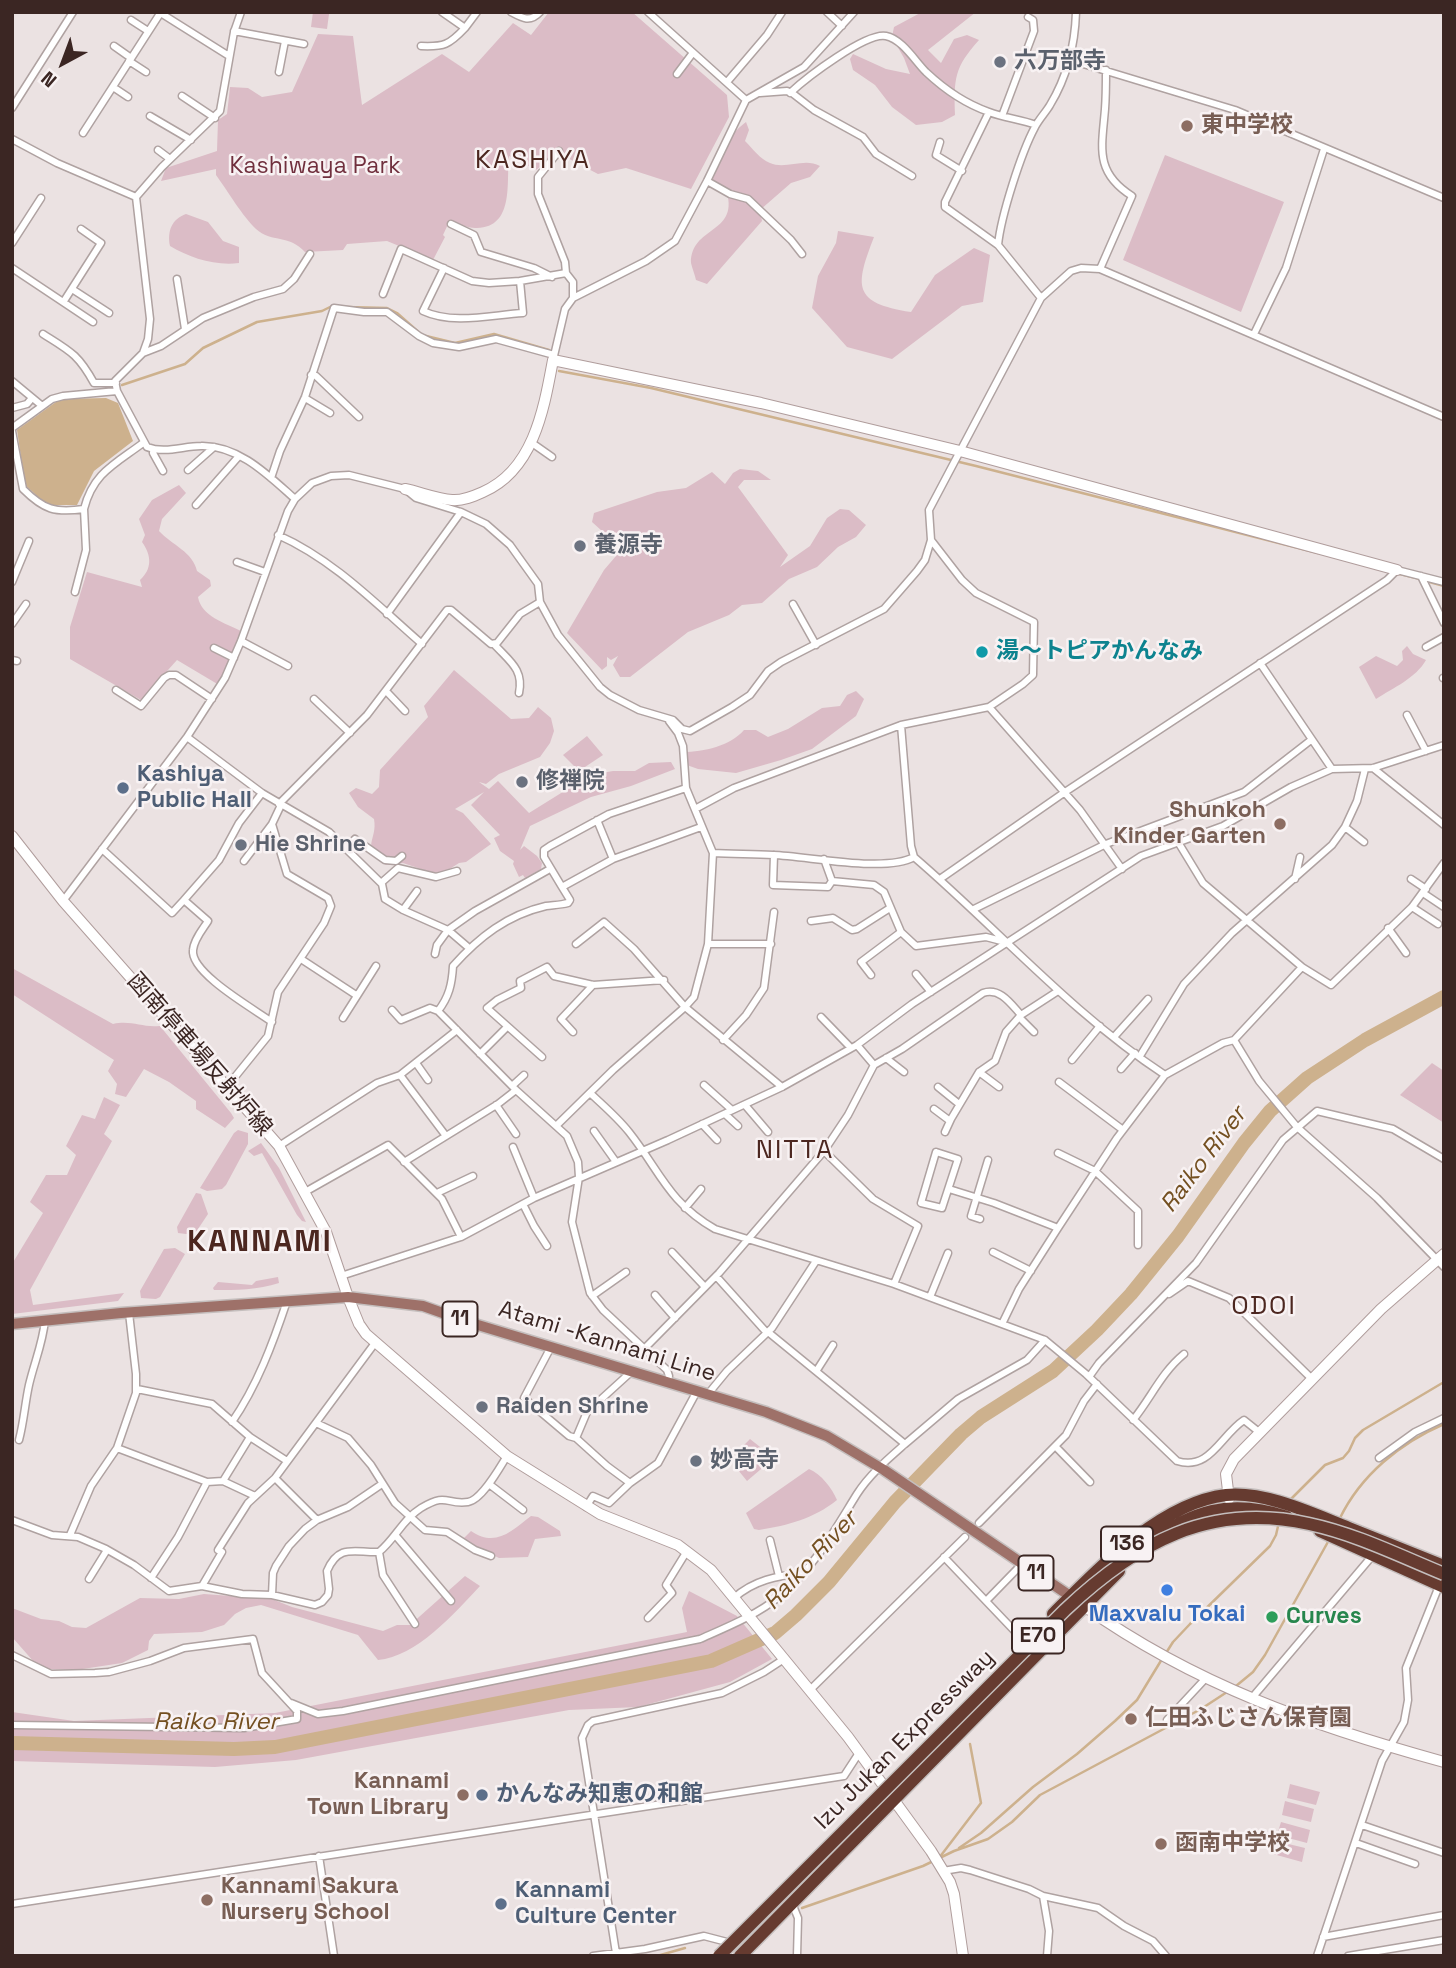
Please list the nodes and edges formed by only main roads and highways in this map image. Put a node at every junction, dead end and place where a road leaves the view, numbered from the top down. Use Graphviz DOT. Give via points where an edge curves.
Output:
graph roads {
  1 [pos="12,1324"];
  2 [pos="1230,1501"];
  3 [pos="1444,1566"];
  4 [pos="1443,1580"];
  5 [pos="1070,1596"];
  6 [pos="1084,1606"];
  7 [pos="712,1956"];
  8 [pos="719,1956"];
  9 [pos="740,1956"];
  1 -- 5 [label="main road, Atami -Kannami Line / 11" via="348,1297 423,1306 805,1426 931,1501"];
  2 -- 3 [label="highway, 136" via="1274,1500"];
  2 -- 4 [label="highway, 136" via="1297,1520"];
  2 -- 5 [label="highway, 136" via="1210,1498 1168,1516 1140,1534"];
  2 -- 6 [label="highway, 136" via="1160,1534"];
  4 -- 8 [label="highway, Izu Jukan Expressway / E70, bridge" via="1327,1529 1277,1519 1200,1526 1144,1548 1094,1582"];
  5 -- 6 [label="main road, 11"];
  5 -- 7 [label="highway, 136"];
  6 -- 9 [label="highway, 136"];
}
